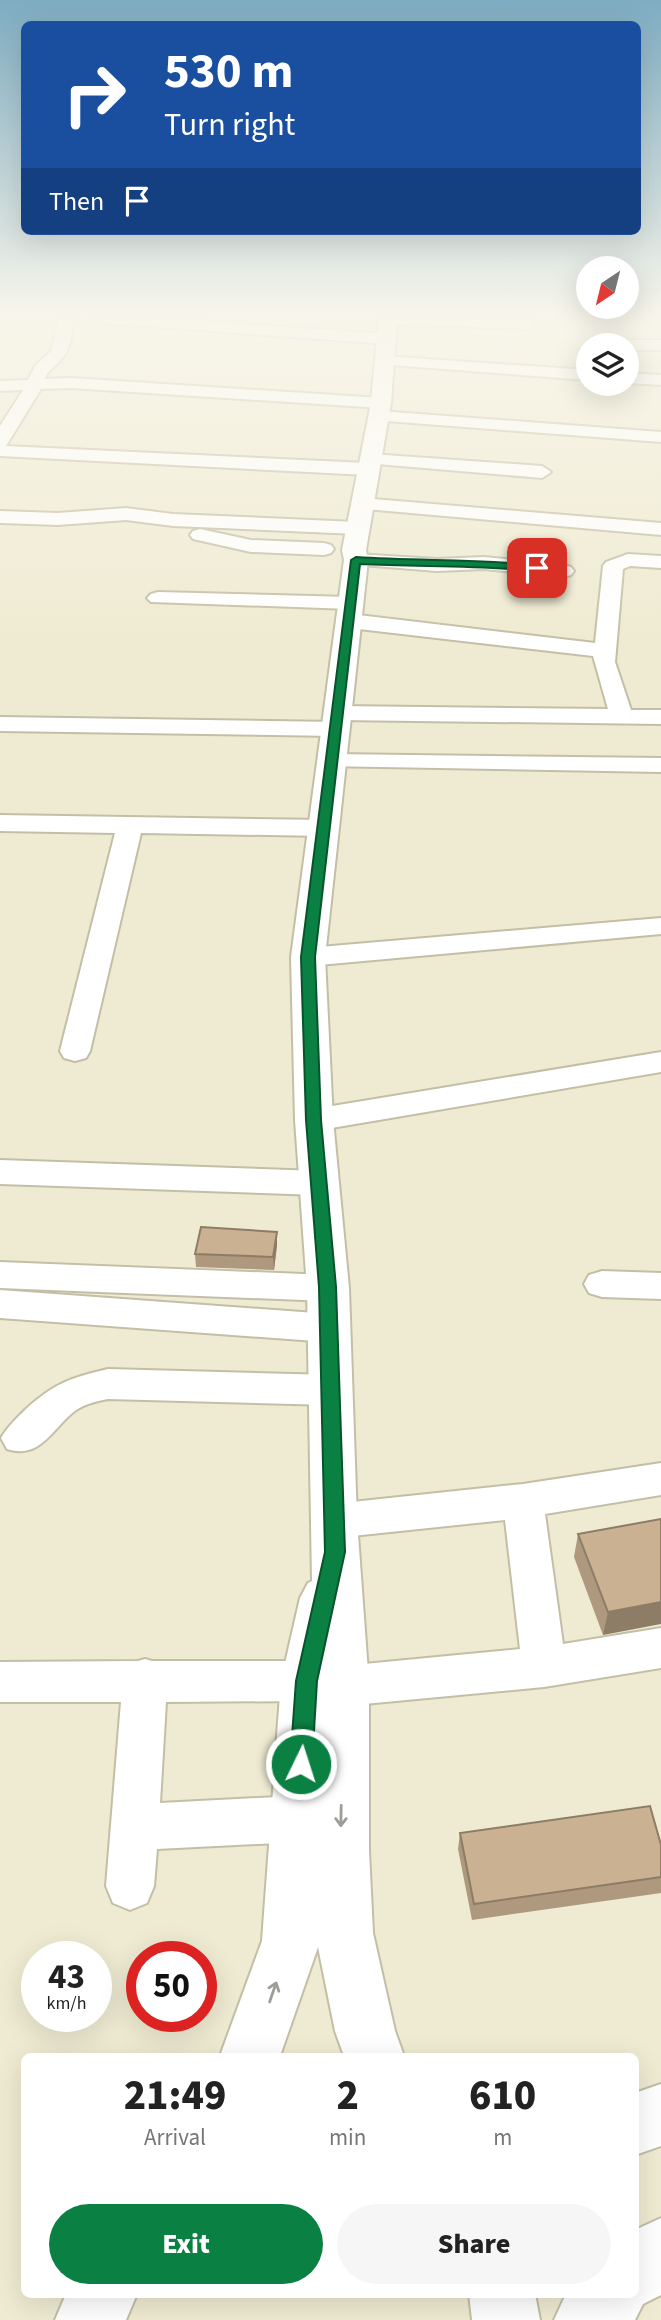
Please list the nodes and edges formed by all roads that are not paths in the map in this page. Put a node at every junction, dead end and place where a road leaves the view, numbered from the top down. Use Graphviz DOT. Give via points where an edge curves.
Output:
graph roads {
  1 [pos="9,426"];
  2 [pos="376,426"];
  3 [pos="542,426"];
  4 [pos="661,436"];
  5 [pos="0,442"];
  6 [pos="0,451"];
  7 [pos="369,464"];
  8 [pos="542,472"];
  9 [pos="321,507"];
  10 [pos="0,517"];
  11 [pos="309,527"];
  12 [pos="661,529"];
  13 [pos="358,530"];
  14 [pos="165,535"];
  15 [pos="304,548"];
  16 [pos="661,562"];
  17 [pos="564,571"];
  18 [pos="158,598"];
  19 [pos="351,612"];
  20 [pos="604,651"];
  21 [pos="643,717"];
  22 [pos="0,724"];
  23 [pos="336,734"];
  24 [pos="661,741"];
  25 [pos="661,765"];
  26 [pos="0,823"];
  27 [pos="130,826"];
  28 [pos="324,828"];
  29 [pos="661,926"];
  30 [pos="308,957"];
  31 [pos="75,1051"];
  32 [pos="661,1062"];
  33 [pos="314,1120"];
  34 [pos="0,1172"];
  35 [pos="318,1183"];
  36 [pos="0,1275"];
  37 [pos="602,1284"];
  38 [pos="661,1286"];
  39 [pos="328,1287"];
  40 [pos="0,1304"];
  41 [pos="329,1328"];
  42 [pos="332,1390"];
  43 [pos="21,1438"];
  44 [pos="661,1479"];
  45 [pos="523,1501"];
  46 [pos="334,1536"];
  47 [pos="661,1648"];
  48 [pos="544,1667"];
  49 [pos="145,1679"];
  50 [pos="0,1682"];
  51 [pos="325,1683"];
  52 [pos="297,1819"];
  53 [pos="135,1827"];
  54 [pos="131,1886"];
  55 [pos="251,2053"];
  56 [pos="373,2053"];
  57 [pos="661,2115"];
  58 [pos="639,2123"];
  59 [pos="661,2251"];
  60 [pos="639,2270"];
  61 [pos="102,2298"];
  62 [pos="121,2298"];
  63 [pos="503,2298"];
  64 [pos="610,2298"];
  65 [pos="89,2320"];
  66 [pos="116,2320"];
  67 [pos="506,2320"];
  68 [pos="588,2320"];
  1 -- 5 [label="street"];
  2 -- 7 [label="main road"];
  3 -- 4 [label="street"];
  6 -- 7 [label="street"];
  7 -- 8 [label="street"];
  7 -- 13 [label="main road"];
  9 -- 13 [label="street"];
  10 -- 11 [label="street" via="126,514"];
  11 -- 13 [label="street"];
  11 -- 15 [label="street"];
  12 -- 13 [label="street"];
  13 -- 15 [label="street"];
  13 -- 17 [label="street" via="437,565 484,563"];
  13 -- 19 [label="main road"];
  14 -- 15 [label="street"];
  16 -- 20 [label="street" via="628,560 614,566"];
  18 -- 19 [label="street"];
  19 -- 20 [label="street" via="449,635"];
  19 -- 23 [label="main road"];
  20 -- 21 [label="street" via="605,671"];
  21 -- 23 [label="street"];
  21 -- 24 [label="street"];
  22 -- 23 [label="street"];
  23 -- 25 [label="street"];
  23 -- 28 [label="main road"];
  26 -- 27 [label="street"];
  27 -- 28 [label="street"];
  27 -- 31 [label="street"];
  28 -- 30 [label="main road"];
  29 -- 30 [label="street"];
  30 -- 33 [label="main road"];
  32 -- 33 [label="street"];
  33 -- 35 [label="main road"];
  34 -- 35 [label="street"];
  35 -- 39 [label="main road"];
  36 -- 39 [label="street"];
  37 -- 38 [label="street"];
  39 -- 41 [label="main road"];
  40 -- 41 [label="street"];
  41 -- 42 [label="main road"];
  42 -- 43 [label="street" via="108,1384 63,1399"];
  42 -- 46 [label="main road"];
  44 -- 45 [label="street"];
  45 -- 46 [label="street"];
  45 -- 48 [label="street"];
  46 -- 51 [label="main road"];
  47 -- 48 [label="street"];
  48 -- 51 [label="street"];
  49 -- 50 [label="street"];
  49 -- 51 [label="street"];
  49 -- 53 [label="street"];
  51 -- 52 [label="main road"];
  51 -- 56 [label="main road, one-way" via="344,1933"];
  52 -- 53 [label="street"];
  55 -- 52 [label="main road, one-way" via="291,1941"];
  53 -- 54 [label="street"];
  57 -- 58 [label="main road"];
  59 -- 60 [label="main road"];
  61 -- 65 [label="main road"];
  62 -- 66 [label="main road"];
  63 -- 67 [label="main road"];
  64 -- 68 [label="main road"];
}
